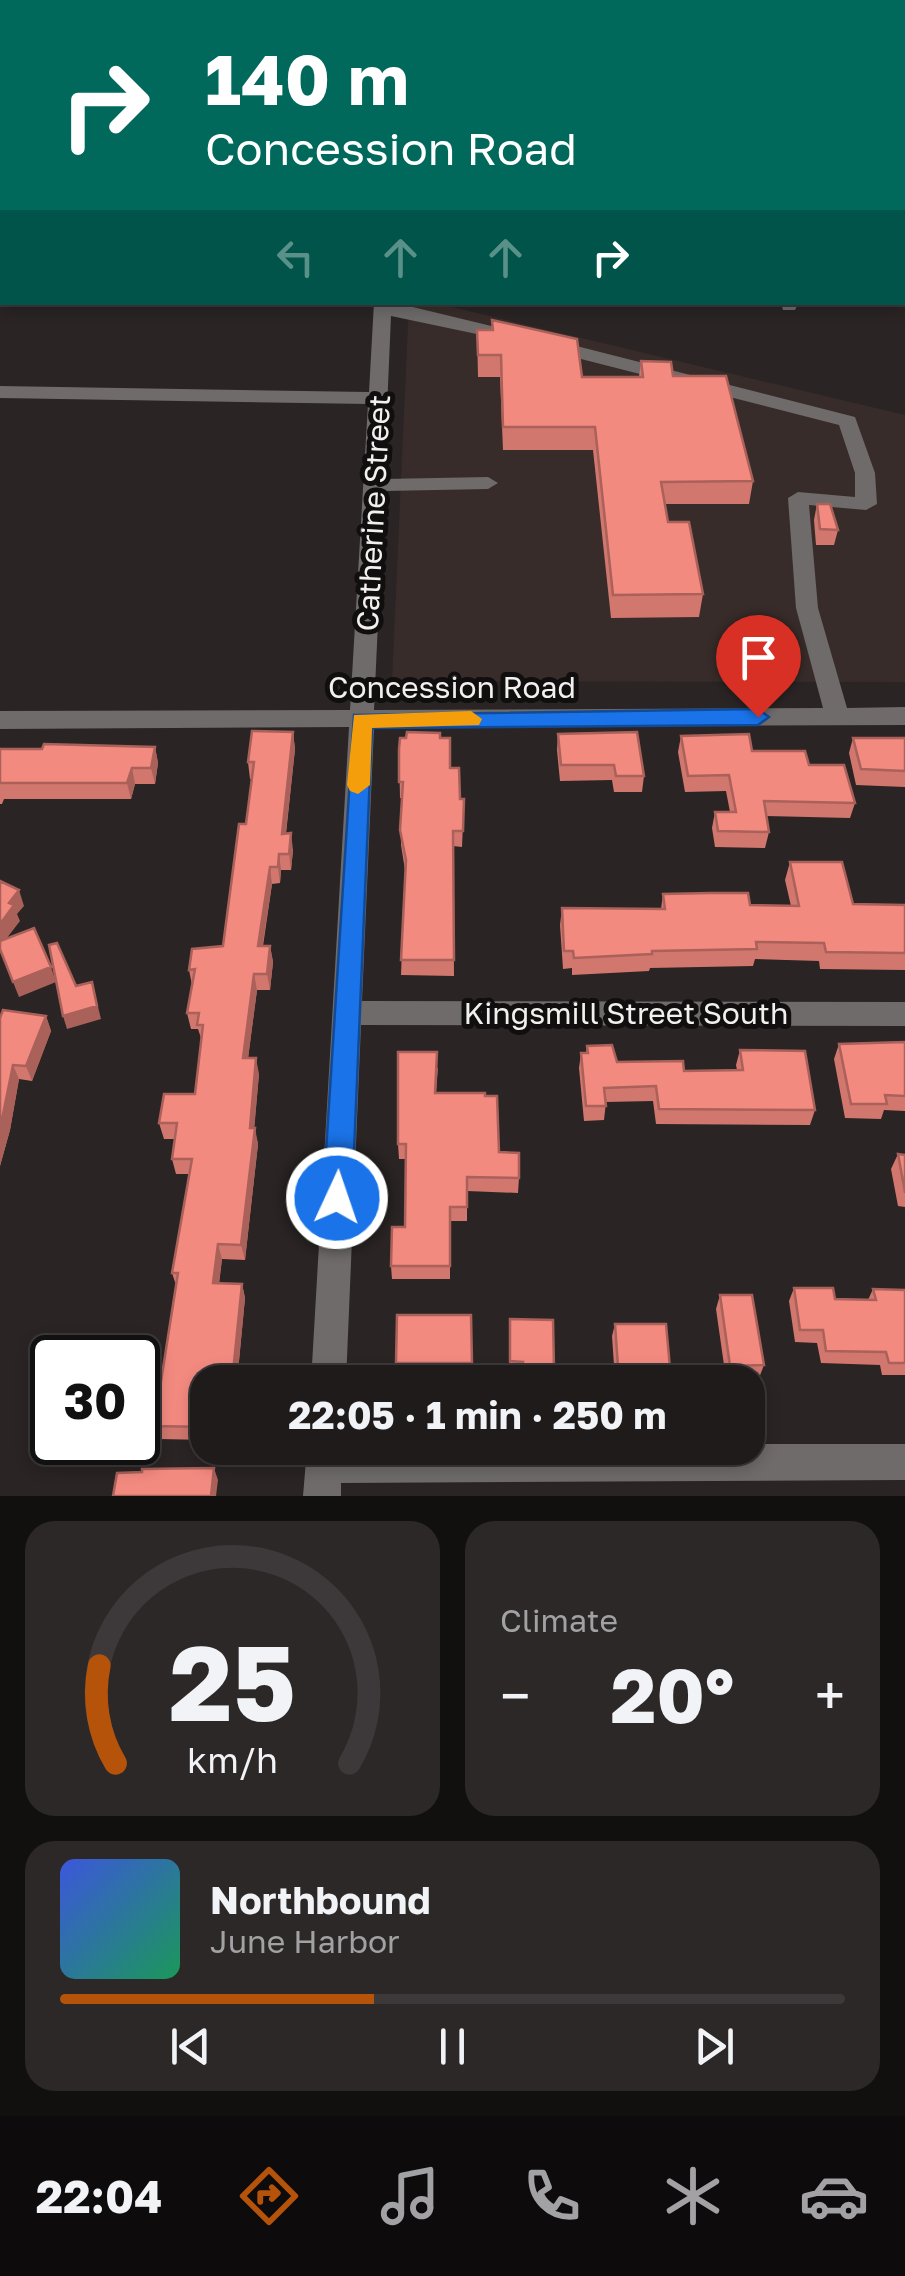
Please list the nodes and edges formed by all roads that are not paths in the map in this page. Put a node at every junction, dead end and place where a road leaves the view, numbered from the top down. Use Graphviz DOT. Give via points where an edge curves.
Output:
graph roads {
  1 [pos="383,306"];
  2 [pos="0,392"];
  3 [pos="379,398"];
  4 [pos="488,483"];
  5 [pos="375,485"];
  6 [pos="837,716"];
  7 [pos="905,716"];
  8 [pos="0,720"];
  9 [pos="362,720"];
  10 [pos="347,1013"];
  11 [pos="905,1014"];
  12 [pos="329,1365"];
  13 [pos="905,1462"];
  14 [pos="324,1470"];
  1 -- 3 [label="street, Catherine Street"];
  1 -- 6 [label="street" via="848,422 865,473 866,504 798,498 807,608"];
  2 -- 3 [label="street"];
  3 -- 5 [label="street, Catherine Street"];
  4 -- 5 [label="street"];
  5 -- 9 [label="street, Catherine Street"];
  6 -- 7 [label="street, Concession Road"];
  6 -- 9 [label="street, Concession Road"];
  8 -- 9 [label="street, Concession Road"];
  9 -- 10 [label="street, Catherine Street"];
  10 -- 11 [label="street, Kingsmill Street South"];
  10 -- 12 [label="street, Catherine Street"];
  13 -- 14 [label="street"];
}
